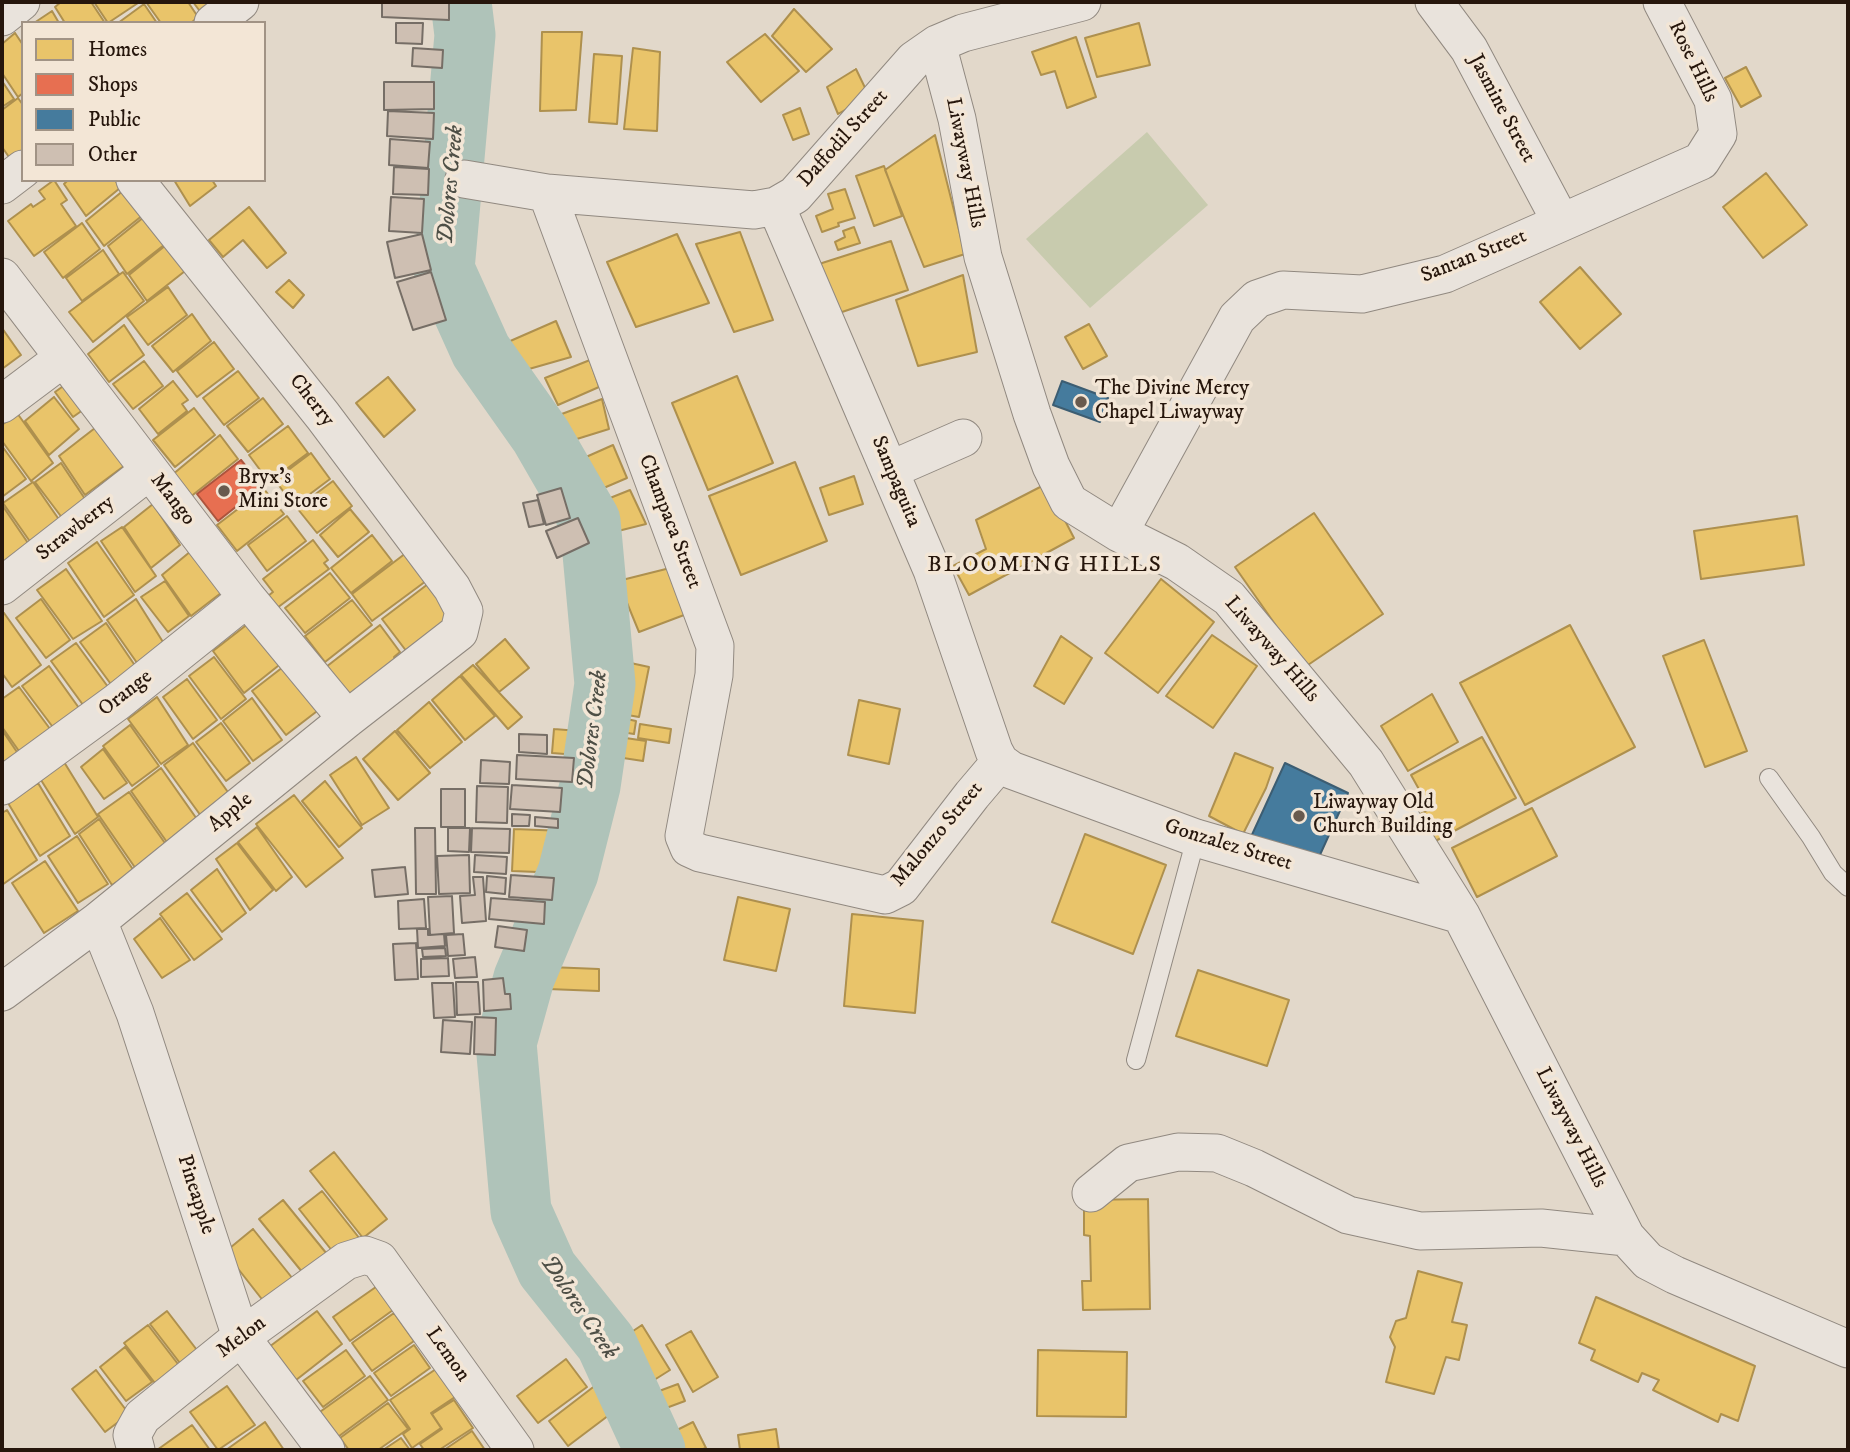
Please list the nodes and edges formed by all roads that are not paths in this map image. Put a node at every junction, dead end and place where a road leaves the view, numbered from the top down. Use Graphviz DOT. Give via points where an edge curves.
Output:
graph roads {
  1 [pos="21,2"];
  2 [pos="240,2"];
  3 [pos="1082,2"];
  4 [pos="1434,2"];
  5 [pos="1662,2"];
  6 [pos="2,16"];
  7 [pos="216,21"];
  8 [pos="937,44"];
  9 [pos="1701,161"];
  10 [pos="21,171"];
  11 [pos="464,179"];
  12 [pos="137,182"];
  13 [pos="2,185"];
  14 [pos="547,193"];
  15 [pos="776,206"];
  16 [pos="1561,222"];
  17 [pos="2,277"];
  18 [pos="62,359"];
  19 [pos="2,404"];
  20 [pos="963,438"];
  21 [pos="890,470"];
  22 [pos="149,471"];
  23 [pos="1119,533"];
  24 [pos="2,586"];
  25 [pos="247,598"];
  26 [pos="459,632"];
  27 [pos="347,719"];
  28 [pos="1000,762"];
  29 [pos="1769,778"];
  30 [pos="2,786"];
  31 [pos="1196,838"];
  32 [pos="1848,887"];
  33 [pos="870,892"];
  34 [pos="1461,915"];
  35 [pos="98,921"];
  36 [pos="2,992"];
  37 [pos="1136,1060"];
  38 [pos="1091,1193"];
  39 [pos="1626,1237"];
  40 [pos="379,1260"];
  41 [pos="241,1337"];
  42 [pos="1848,1349"];
  43 [pos="136,1450"];
  44 [pos="326,1450"];
  45 [pos="515,1450"];
  1 -- 6 [label="street"];
  2 -- 7 [label="street"];
  3 -- 8 [label="street, Daffodil Street"];
  4 -- 16 [label="street, Jasmine Street" via="1469,49"];
  5 -- 9 [label="street, Rose Hills" via="1713,100 1718,134"];
  8 -- 15 [label="street, Daffodil Street" via="914,60 795,195"];
  8 -- 23 [label="street, Liwayway Hills" via="957,118 983,257 1051,466 1069,502"];
  9 -- 16 [label="street, Santan Street"];
  10 -- 13 [label="street"];
  11 -- 14 [label="street"];
  12 -- 26 [label="street, Cherry" via="323,416 452,588 464,611"];
  14 -- 15 [label="street" via="754,210"];
  14 -- 33 [label="street, Champaca Street" via="715,646 714,675 684,836 689,848"];
  15 -- 21 [label="street, Sampaguita"];
  16 -- 23 [label="street, Santan Street" via="1445,274 1362,294 1283,290 1257,299 1237,317"];
  17 -- 18 [label="street, Mango"];
  18 -- 19 [label="street"];
  18 -- 22 [label="street, Mango"];
  20 -- 21 [label="street"];
  21 -- 28 [label="street, Sampaguita" via="932,570"];
  22 -- 24 [label="street, Strawberry"];
  22 -- 25 [label="street, Mango"];
  23 -- 34 [label="street, Liwayway Hills" via="1177,562 1229,598 1366,763"];
  25 -- 27 [label="street, Mango"];
  25 -- 30 [label="street, Orange"];
  26 -- 27 [label="street, Apple"];
  27 -- 35 [label="street, Apple"];
  28 -- 31 [label="street, Gonzalez Street"];
  28 -- 33 [label="street, Malonzo Street" via="901,887 885,895"];
  29 -- 32 [label="lane" via="1833,873"];
  31 -- 34 [label="street, Gonzalez Street"];
  31 -- 37 [label="lane"];
  34 -- 39 [label="street, Liwayway Hills"];
  35 -- 36 [label="street, Apple"];
  35 -- 41 [label="street, Pineapple" via="135,1013"];
  38 -- 39 [label="street" via="1128,1163 1178,1152 1217,1153 1348,1215 1420,1231 1541,1227"];
  39 -- 42 [label="street, Liwayway Hills" via="1648,1261 1675,1275"];
  40 -- 41 [label="street, Melon" via="365,1255 346,1261"];
  40 -- 45 [label="street, Lemon"];
  41 -- 43 [label="street, Melon" via="142,1417 132,1434"];
  41 -- 44 [label="street, Pineapple"];
}
